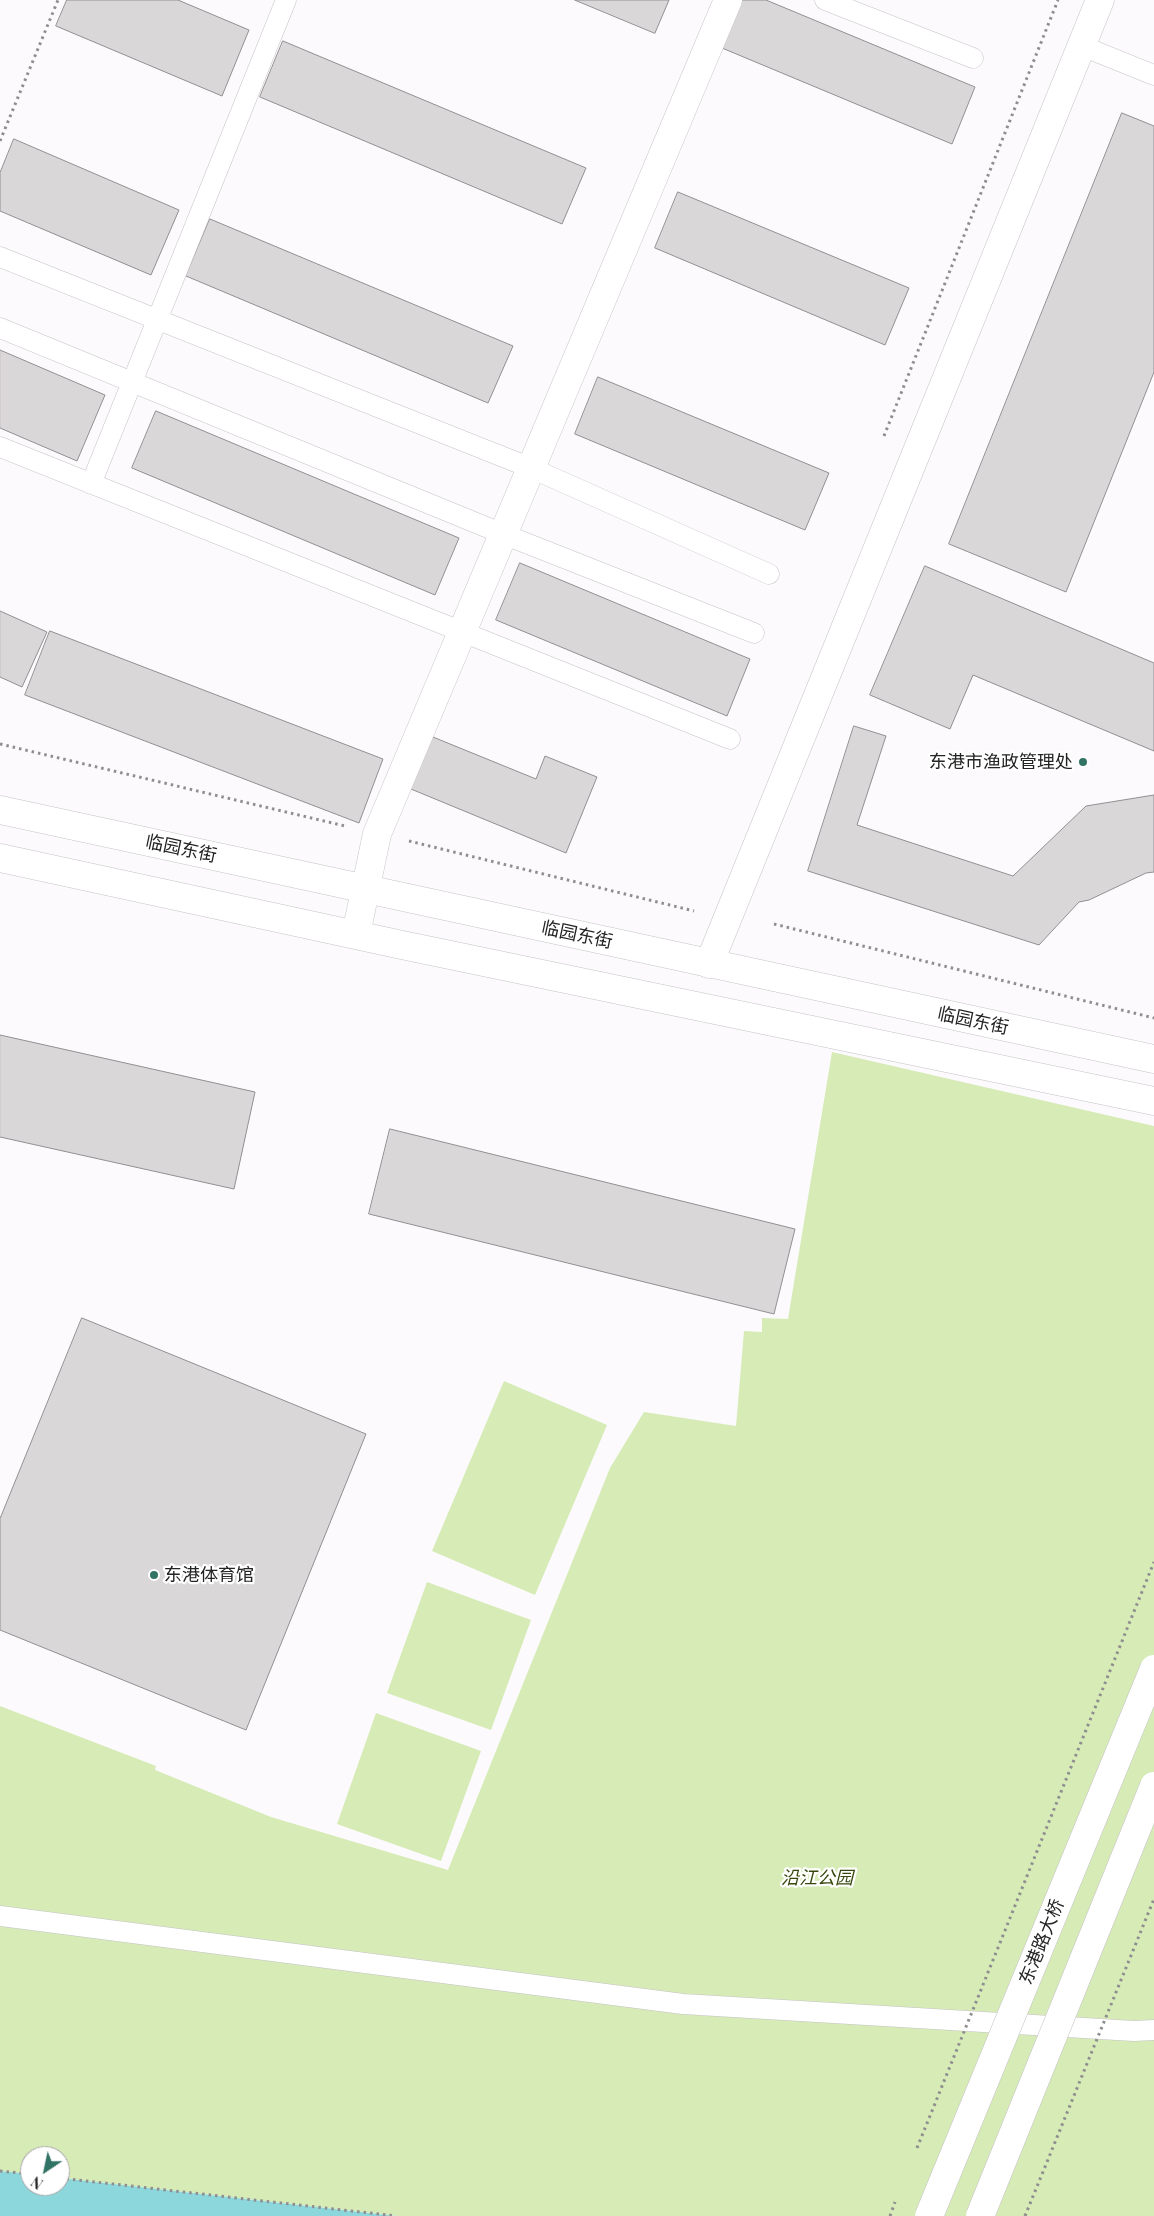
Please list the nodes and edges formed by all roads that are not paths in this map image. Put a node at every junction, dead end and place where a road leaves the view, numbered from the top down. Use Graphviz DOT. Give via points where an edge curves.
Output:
graph roads {
  1 [pos="286,0"];
  2 [pos="728,0"];
  3 [pos="825,0"];
  4 [pos="1100,0"];
  5 [pos="1082,46"];
  6 [pos="973,58"];
  7 [pos="1154,75"];
  8 [pos="0,257"];
  9 [pos="158,318"];
  10 [pos="0,328"];
  11 [pos="132,382"];
  12 [pos="0,446"];
  13 [pos="531,468"];
  14 [pos="91,484"];
  15 [pos="503,534"];
  16 [pos="769,574"];
  17 [pos="462,631"];
  18 [pos="754,633"];
  19 [pos="730,739"];
  20 [pos="0,810"];
  21 [pos="0,858"];
  22 [pos="365,889"];
  23 [pos="356,934"];
  24 [pos="709,964"];
  25 [pos="1154,1059"];
  26 [pos="1154,1101"];
  27 [pos="1154,1669"];
  28 [pos="1154,1786"];
  29 [pos="0,1916"];
  30 [pos="1154,2030"];
  31 [pos="929,2216"];
  32 [pos="980,2216"];
  1 -- 9 [label="lane"];
  2 -- 13 [label="street"];
  3 -- 6 [label="lane"];
  4 -- 5 [label="street"];
  5 -- 7 [label="lane"];
  5 -- 24 [label="street"];
  8 -- 9 [label="lane"];
  9 -- 11 [label="lane"];
  9 -- 13 [label="lane"];
  10 -- 11 [label="lane"];
  11 -- 14 [label="lane"];
  11 -- 15 [label="lane"];
  12 -- 14 [label="lane"];
  13 -- 15 [label="street"];
  13 -- 16 [label="lane"];
  14 -- 17 [label="lane"];
  15 -- 17 [label="street"];
  15 -- 18 [label="lane"];
  17 -- 19 [label="lane"];
  17 -- 22 [label="street" via="377,834"];
  20 -- 22 [label="street, 临园东街"];
  21 -- 23 [label="street"];
  22 -- 23 [label="street"];
  22 -- 24 [label="street, 临园东街"];
  23 -- 26 [label="street"];
  24 -- 25 [label="street, 临园东街"];
  27 -- 31 [label="street, 东港路大桥, bridge"];
  28 -- 32 [label="street, bridge"];
  29 -- 30 [label="lane" via="683,2004"];
}
